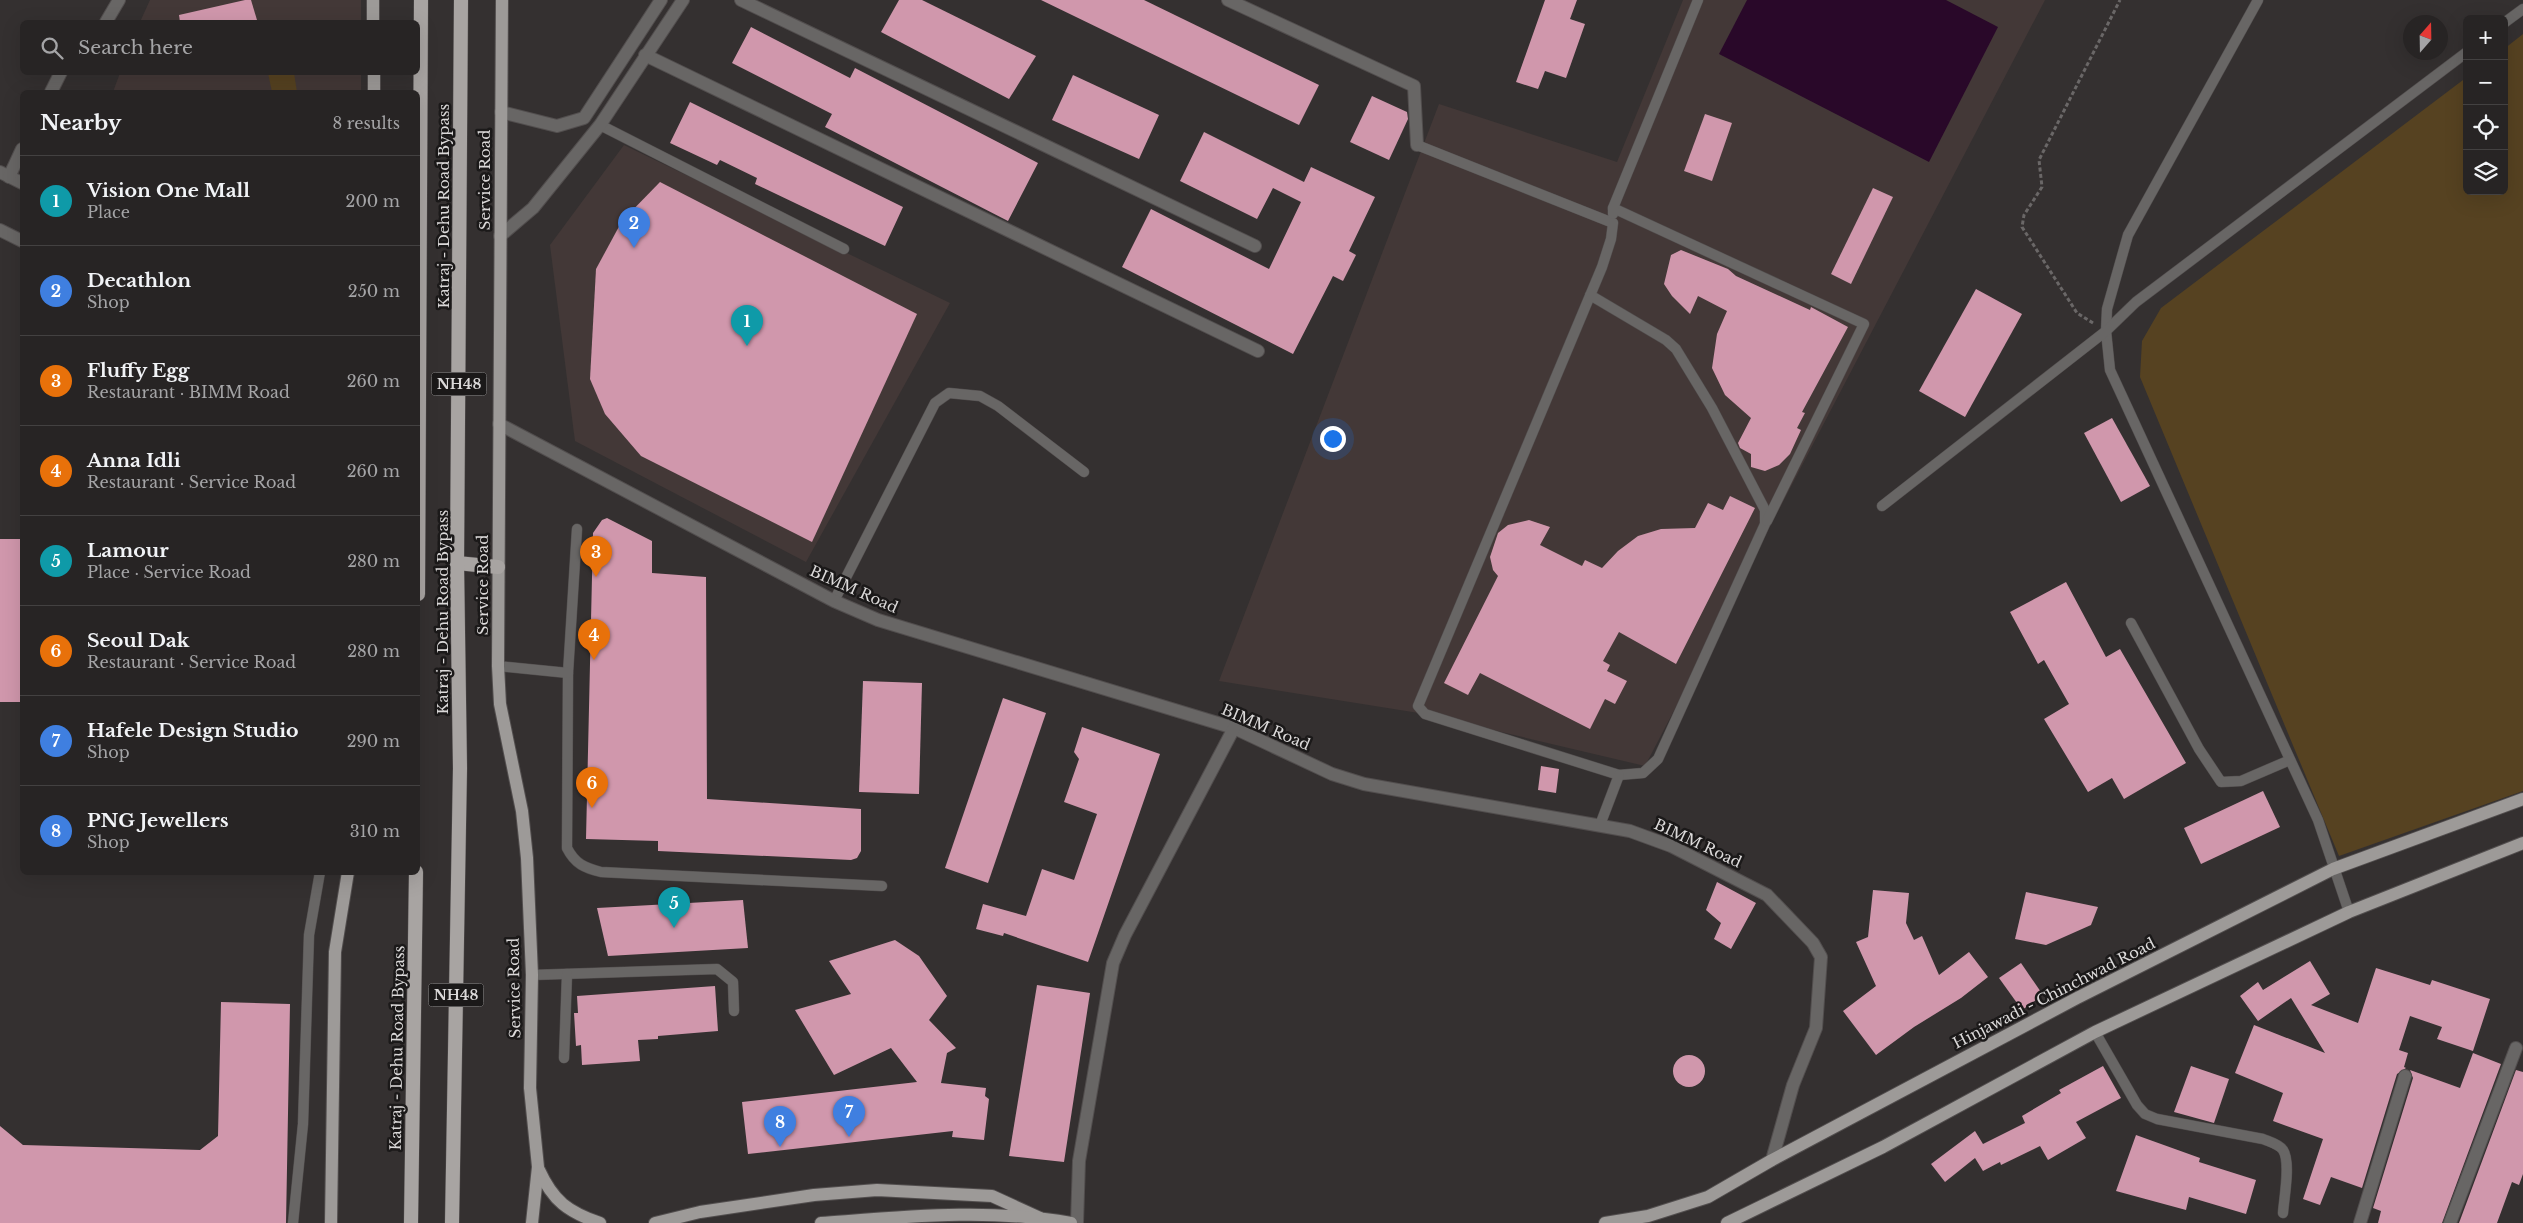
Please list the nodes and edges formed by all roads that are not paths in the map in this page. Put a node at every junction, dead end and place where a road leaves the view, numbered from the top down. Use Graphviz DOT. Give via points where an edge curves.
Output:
graph roads {
  1 [pos="119,0"];
  2 [pos="373,0"];
  3 [pos="420,0"];
  4 [pos="461,0"];
  5 [pos="502,0"];
  6 [pos="661,0"];
  7 [pos="683,0"];
  8 [pos="741,0"];
  9 [pos="1228,0"];
  10 [pos="1698,0"];
  11 [pos="2258,0"];
  12 [pos="2523,9"];
  13 [pos="107,20"];
  14 [pos="373,20"];
  15 [pos="420,20"];
  16 [pos="2508,21"];
  17 [pos="645,55"];
  18 [pos="2463,55"];
  19 [pos="60,75"];
  20 [pos="374,75"];
  21 [pos="420,75"];
  22 [pos="52,90"];
  23 [pos="374,90"];
  24 [pos="420,90"];
  25 [pos="501,112"];
  26 [pos="584,118"];
  27 [pos="600,124"];
  28 [pos="1417,145"];
  29 [pos="20,152"];
  30 [pos="4,174"];
  31 [pos="20,183"];
  32 [pos="1612,208"];
  33 [pos="1613,222"];
  34 [pos="0,230"];
  35 [pos="500,236"];
  36 [pos="20,240"];
  37 [pos="1255,246"];
  38 [pos="844,249"];
  39 [pos="1590,295"];
  40 [pos="2106,331"];
  41 [pos="1258,351"];
  42 [pos="499,424"];
  43 [pos="1084,472"];
  44 [pos="1882,506"];
  45 [pos="577,528"];
  46 [pos="1762,532"];
  47 [pos="457,563"];
  48 [pos="498,567"];
  49 [pos="834,601"];
  50 [pos="2131,623"];
  51 [pos="498,666"];
  52 [pos="568,673"];
  53 [pos="1234,728"];
  54 [pos="2290,760"];
  55 [pos="1619,775"];
  56 [pos="2523,799"];
  57 [pos="1600,825"];
  58 [pos="2523,843"];
  59 [pos="2334,869"];
  60 [pos="320,875"];
  61 [pos="348,875"];
  62 [pos="416,875"];
  63 [pos="882,886"];
  64 [pos="2349,912"];
  65 [pos="567,974"];
  66 [pos="532,975"];
  67 [pos="734,1011"];
  68 [pos="2096,1032"];
  69 [pos="2516,1048"];
  70 [pos="564,1058"];
  71 [pos="2405,1076"];
  72 [pos="1772,1160"];
  73 [pos="538,1167"];
  74 [pos="2282,1213"];
  75 [pos="1042,1220"];
  76 [pos="293,1223"];
  77 [pos="331,1223"];
  78 [pos="411,1223"];
  79 [pos="452,1223"];
  80 [pos="532,1223"];
  81 [pos="600,1223"];
  82 [pos="655,1223"];
  83 [pos="821,1223"];
  84 [pos="1071,1223"];
  85 [pos="1077,1223"];
  86 [pos="1605,1223"];
  87 [pos="1727,1223"];
  88 [pos="2360,1223"];
  89 [pos="2450,1223"];
  1 -- 13 [label="street"];
  2 -- 14 [label="main road"];
  3 -- 15 [label="highway, Katraj - Dehu Road Bypass / NH48"];
  4 -- 47 [label="highway, Katraj - Dehu Road Bypass / NH48"];
  5 -- 25 [label="main road, Service Road"];
  6 -- 26 [label="street"];
  7 -- 17 [label="street"];
  8 -- 37 [label="street"];
  9 -- 28 [label="street" via="1414,86"];
  10 -- 32 [label="lane"];
  11 -- 40 [label="lane" via="2128,236 2107,309"];
  12 -- 16 [label="lane"];
  17 -- 27 [label="street"];
  17 -- 41 [label="street"];
  18 -- 40 [label="lane" via="2136,302"];
  19 -- 22 [label="street"];
  20 -- 23 [label="main road"];
  21 -- 24 [label="highway, Katraj - Dehu Road Bypass / NH48"];
  25 -- 26 [label="street" via="556,126"];
  25 -- 35 [label="main road, Service Road"];
  26 -- 27 [label="street"];
  27 -- 35 [label="street" via="533,208"];
  27 -- 38 [label="lane"];
  28 -- 33 [label="lane"];
  29 -- 30 [label="street"];
  30 -- 31 [label="street"];
  32 -- 33 [label="lane"];
  32 -- 46 [label="lane" via="1864,324"];
  33 -- 39 [label="lane" via="1611,239"];
  34 -- 36 [label="street"];
  35 -- 42 [label="main road, Service Road"];
  39 -- 46 [label="lane" via="1676,349 1712,408 1765,510"];
  39 -- 55 [label="lane" via="1418,706 1425,714"];
  40 -- 44 [label="lane"];
  40 -- 54 [label="lane" via="2110,370"];
  42 -- 48 [label="main road, Service Road"];
  42 -- 49 [label="street, BIMM Road"];
  43 -- 49 [label="lane" via="998,406 980,396 949,393 940,397"];
  45 -- 52 [label="lane"];
  46 -- 55 [label="lane" via="1658,759 1643,773"];
  47 -- 48 [label="highway"];
  47 -- 79 [label="highway, Katraj - Dehu Road Bypass / NH48" via="460,768"];
  48 -- 51 [label="main road, Service Road"];
  49 -- 53 [label="street, BIMM Road" via="878,620"];
  50 -- 54 [label="lane" via="2199,749 2221,782 2241,781"];
  51 -- 52 [label="lane"];
  51 -- 66 [label="main road, Service Road" via="500,704 522,811"];
  52 -- 63 [label="lane" via="567,848 573,859 584,867 601,872"];
  53 -- 57 [label="street, BIMM Road" via="1332,774 1364,784"];
  53 -- 85 [label="street" via="1113,963 1079,1161"];
  54 -- 59 [label="lane" via="2318,820"];
  55 -- 57 [label="lane"];
  56 -- 59 [label="main road, Hinjawadi - Chinchwad Road"];
  57 -- 72 [label="street, BIMM Road" via="1630,831 1672,846 1767,895 1813,943 1821,957 1816,1028 1793,1085"];
  58 -- 64 [label="main road"];
  59 -- 64 [label="lane"];
  59 -- 72 [label="main road, Hinjawadi - Chinchwad Road" via="2077,998"];
  60 -- 76 [label="lane" via="310,935 304,1124"];
  61 -- 77 [label="main road" via="335,952"];
  62 -- 78 [label="highway, Katraj - Dehu Road Bypass / NH48"];
  64 -- 68 [label="main road"];
  65 -- 66 [label="lane"];
  65 -- 67 [label="lane" via="718,969 732,982"];
  65 -- 70 [label="lane"];
  66 -- 73 [label="main road, Service Road" via="530,1088"];
  68 -- 74 [label="lane" via="2112,1064 2145,1114 2263,1139 2283,1150 2287,1159"];
  68 -- 87 [label="main road" via="1883,1147"];
  69 -- 89 [label="street"];
  71 -- 88 [label="street"];
  72 -- 86 [label="main road, Hinjawadi - Chinchwad Road" via="1708,1196 1648,1216"];
  73 -- 80 [label="main road"];
  73 -- 81 [label="main road" via="547,1187 564,1205 576,1214"];
  75 -- 82 [label="main road" via="992,1196 877,1190 814,1194 700,1212"];
  75 -- 83 [label="main road" via="997,1215"];
  75 -- 84 [label="main road"];
}
